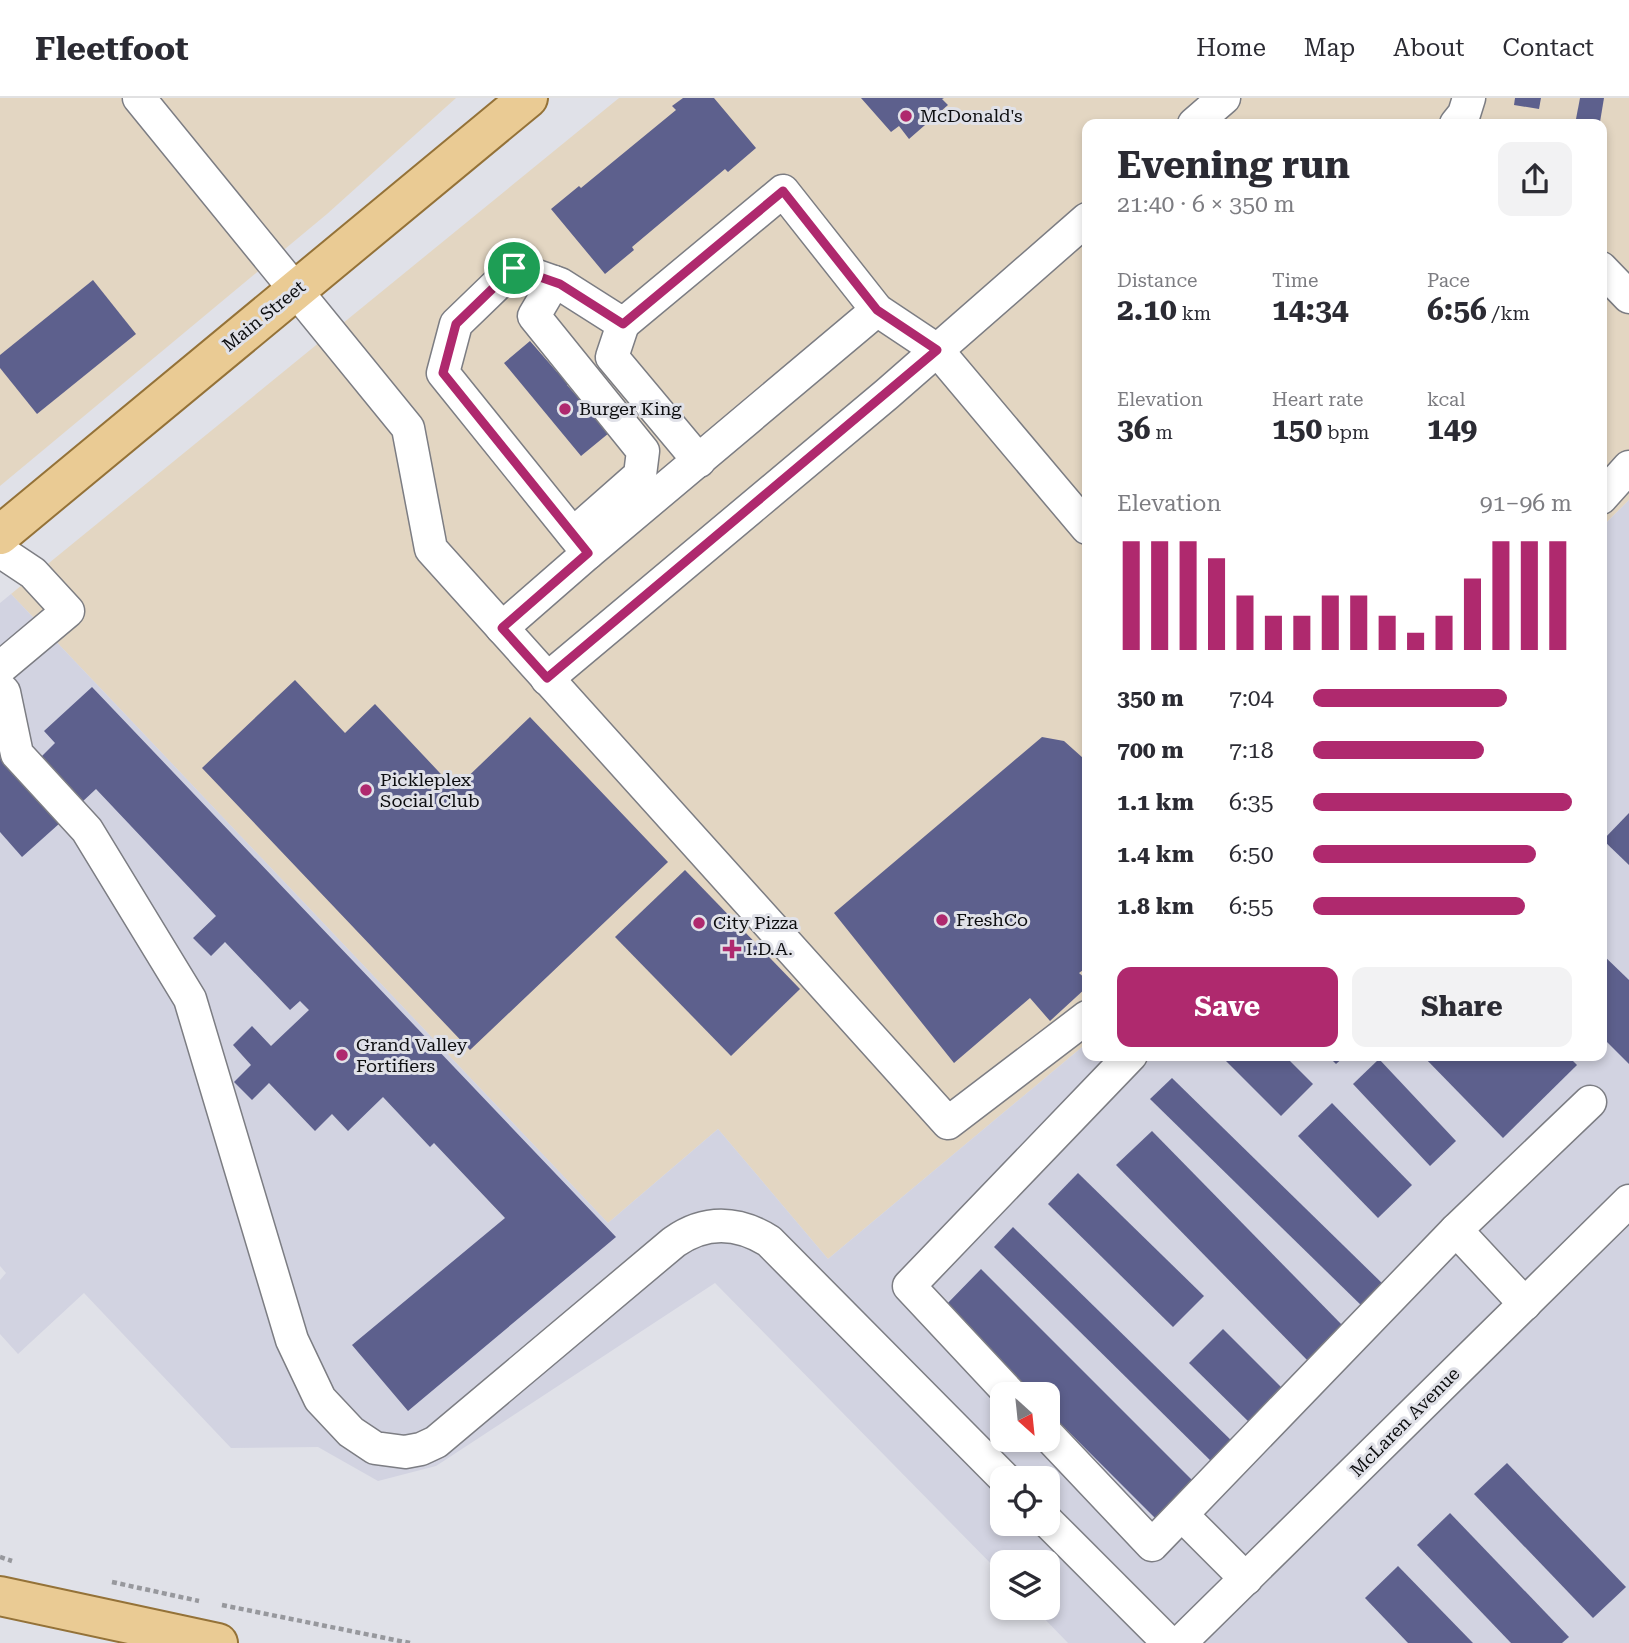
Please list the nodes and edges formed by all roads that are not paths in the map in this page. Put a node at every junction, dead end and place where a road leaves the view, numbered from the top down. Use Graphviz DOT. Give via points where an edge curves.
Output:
graph roads {
  1 [pos="139,98"];
  2 [pos="1224,98"];
  3 [pos="1469,98"];
  4 [pos="518,101"];
  5 [pos="1200,119"];
  6 [pos="1460,119"];
  7 [pos="1082,223"];
  8 [pos="1607,274"];
  9 [pos="554,282"];
  10 [pos="296,291"];
  11 [pos="1629,297"];
  12 [pos="877,310"];
  13 [pos="623,324"];
  14 [pos="937,350"];
  15 [pos="699,461"];
  16 [pos="1629,467"];
  17 [pos="1607,491"];
  18 [pos="1082,522"];
  19 [pos="0,535"];
  20 [pos="581,543"];
  21 [pos="0,551"];
  22 [pos="502,628"];
  23 [pos="0,668"];
  24 [pos="547,678"];
  25 [pos="0,688"];
  26 [pos="1082,1021"];
  27 [pos="1125,1061"];
  28 [pos="1590,1102"];
  29 [pos="1629,1201"];
  30 [pos="1456,1230"];
  31 [pos="1525,1304"];
  32 [pos="999,1382"];
  33 [pos="1060,1447"];
  34 [pos="992,1466"];
  35 [pos="1182,1515"];
  36 [pos="1060,1534"];
  37 [pos="1246,1579"];
  38 [pos="0,1596"];
  39 [pos="218,1643"];
  40 [pos="1169,1643"];
  41 [pos="1181,1643"];
  1 -- 10 [label="street"];
  2 -- 5 [label="street"];
  3 -- 6 [label="street"];
  4 -- 10 [label="main road, Main Street"];
  7 -- 14 [label="street"];
  8 -- 11 [label="street"];
  9 -- 13 [label="street"];
  9 -- 20 [label="street" via="534,316 643,451 640,475"];
  9 -- 20 [label="street" via="514,268 456,324 443,373"];
  10 -- 19 [label="main road, Main Street"];
  10 -- 22 [label="street" via="408,428 431,549"];
  12 -- 13 [label="street" via="783,191"];
  12 -- 14 [label="street"];
  12 -- 15 [label="street"];
  13 -- 15 [label="street" via="612,357"];
  14 -- 18 [label="street"];
  14 -- 24 [label="street"];
  15 -- 20 [label="street"];
  16 -- 17 [label="street"];
  20 -- 22 [label="street"];
  21 -- 23 [label="street" via="33,573 68,611"];
  22 -- 24 [label="street"];
  24 -- 26 [label="street" via="948,1123"];
  25 -- 34 [label="street" via="17,754 86,830 190,999 292,1340 320,1399 362,1441 405,1452 436,1442 674,1242 699,1228 729,1225 769,1241"];
  27 -- 32 [label="street" via="909,1286"];
  28 -- 30 [label="street"];
  29 -- 31 [label="street, McLaren Avenue"];
  30 -- 31 [label="street"];
  30 -- 35 [label="street"];
  31 -- 37 [label="street, McLaren Avenue"];
  33 -- 35 [label="street" via="1152,1545"];
  35 -- 37 [label="street"];
  36 -- 40 [label="street"];
  37 -- 41 [label="street, McLaren Avenue"];
  38 -- 39 [label="main road"];
}
